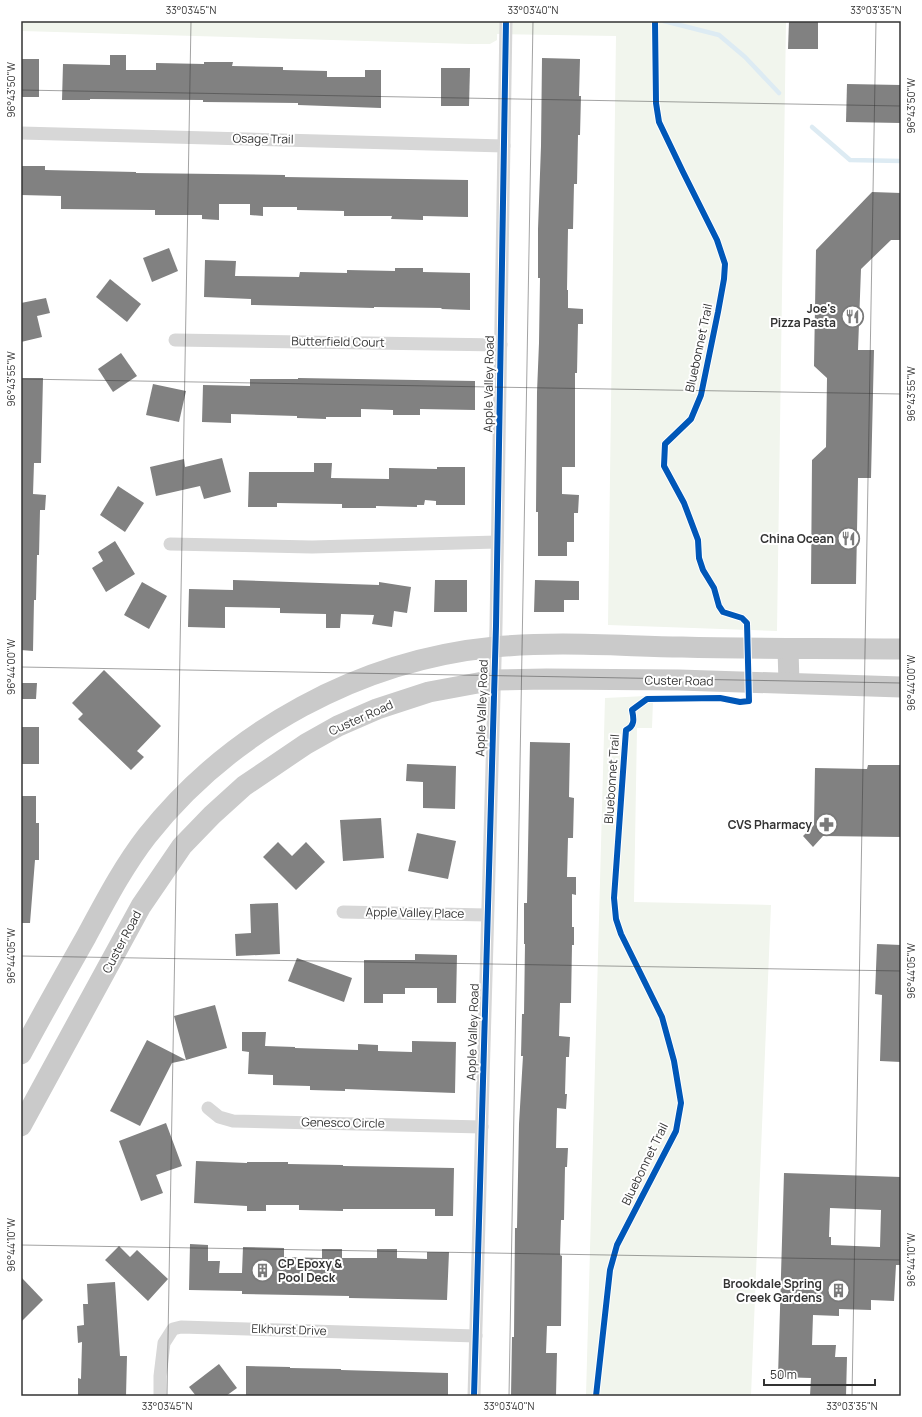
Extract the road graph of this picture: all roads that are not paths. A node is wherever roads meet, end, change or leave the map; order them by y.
1 (506, 21) edge
2 (21, 133) edge
3 (504, 146) junction
4 (176, 340) dead end
5 (501, 344) junction
6 (497, 542) junction
7 (170, 544) dead end
8 (495, 647) junction
9 (788, 648) junction
10 (901, 649) edge
11 (494, 680) junction
12 (789, 683) junction
13 (901, 687) edge
14 (221, 761) junction
15 (244, 786) junction
16 (343, 912) dead end
17 (487, 915) junction
18 (21, 1054) edge
19 (208, 1108) dead end
20 (21, 1126) edge
21 (482, 1127) junction
22 (476, 1336) junction
23 (160, 1396) edge
24 (474, 1396) edge

1 - 3 street, Apple Valley Road
2 - 3 street, Osage Trail
3 - 5 street, Apple Valley Road
4 - 5 street, Butterfield Court
5 - 6 street, Apple Valley Road
6 - 7 street
6 - 8 street, Apple Valley Road
8 - 9 main road
8 - 11 street, Apple Valley Road
8 - 14 main road
9 - 10 main road
9 - 12 main road
11 - 12 main road, Custer Road
11 - 15 main road, Custer Road
11 - 17 street, Apple Valley Road
12 - 13 main road, Custer Road
14 - 15 main road
14 - 18 main road
15 - 20 main road, Custer Road
16 - 17 street, Apple Valley Place
17 - 21 street, Apple Valley Road
19 - 21 street, Genesco Circle
21 - 22 street, Apple Valley Road
22 - 23 street, Elkhurst Drive
22 - 24 street, Apple Valley Road

